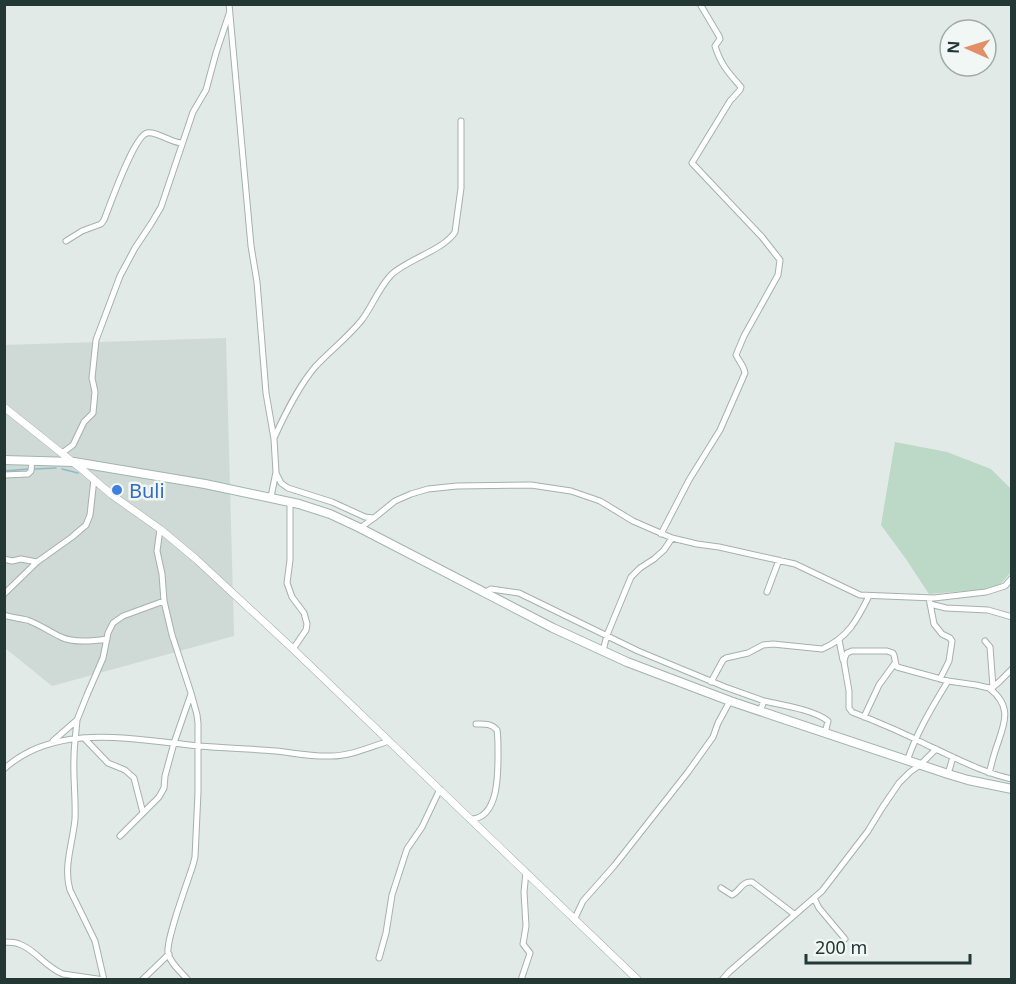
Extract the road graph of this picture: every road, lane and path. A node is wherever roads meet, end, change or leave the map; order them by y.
1 (229, 4) edge
2 (700, 4) edge
3 (230, 13) junction
4 (461, 121) dead end
5 (182, 143) junction
6 (66, 241) dead end
7 (4, 407) edge
8 (274, 439) junction
9 (62, 453) junction
10 (4, 460) edge
11 (32, 460) junction
12 (74, 462) junction
13 (276, 472) junction
14 (4, 475) edge
15 (94, 478) junction
16 (271, 497) junction
17 (290, 502) junction
18 (375, 518) junction
19 (360, 528) junction
20 (160, 529) junction
21 (661, 534) junction
22 (672, 538) junction
23 (4, 559) edge
24 (779, 560) junction
25 (37, 562) junction
26 (1011, 578) edge
27 (767, 592) dead end
28 (484, 593) junction
29 (4, 594) edge
30 (869, 597) junction
31 (164, 601) junction
32 (929, 601) junction
33 (4, 615) edge
34 (1011, 617) edge
35 (607, 635) junction
36 (107, 639) junction
37 (839, 640) junction
38 (985, 641) dead end
39 (293, 649) junction
40 (603, 651) junction
41 (844, 662) junction
42 (895, 663) junction
43 (1011, 669) edge
44 (940, 679) junction
45 (948, 681) junction
46 (711, 682) junction
47 (991, 688) junction
48 (191, 693) junction
49 (764, 700) junction
50 (730, 701) junction
51 (760, 711) junction
52 (864, 717) junction
53 (1009, 718) edge
54 (77, 720) junction
55 (476, 724) dead end
56 (77, 727) junction
57 (825, 733) junction
58 (84, 738) junction
59 (75, 739) junction
60 (915, 739) junction
61 (388, 741) junction
62 (52, 743) junction
63 (174, 743) junction
64 (198, 746) junction
65 (936, 749) junction
66 (953, 757) junction
67 (907, 761) junction
68 (920, 765) junction
69 (4, 769) edge
70 (990, 773) junction
71 (948, 774) junction
72 (1011, 779) edge
73 (440, 789) junction
74 (1011, 789) edge
75 (143, 813) junction
76 (472, 819) junction
77 (120, 836) dead end
78 (526, 871) junction
79 (721, 888) dead end
80 (814, 898) junction
81 (794, 914) junction
82 (575, 918) junction
83 (845, 939) dead end
84 (4, 942) edge
85 (169, 954) junction
86 (379, 958) dead end
87 (104, 979) edge
88 (142, 980) edge
89 (188, 980) edge
90 (521, 980) edge
91 (638, 980) edge
92 (722, 980) edge

1 - 3 street
2 - 21 street
3 - 5 street
3 - 8 street
4 - 8 street
5 - 6 street
5 - 9 street
7 - 9 street
8 - 13 street
9 - 12 street
10 - 11 main road
11 - 12 main road
11 - 14 street
12 - 15 street
12 - 16 main road
13 - 16 street
13 - 18 street
15 - 20 street
15 - 25 street
16 - 17 main road
17 - 19 main road
17 - 39 street
18 - 19 street
18 - 21 street
19 - 28 main road
20 - 31 street
20 - 39 street
21 - 22 street
22 - 24 street
22 - 35 street
23 - 25 street
24 - 27 street
24 - 30 street
25 - 29 street
26 - 32 street
28 - 35 street
28 - 40 main road
30 - 32 street
30 - 37 street
31 - 36 street
31 - 48 street
32 - 34 street
32 - 44 street
33 - 36 street
35 - 40 street
35 - 46 street
36 - 54 street
37 - 41 street
37 - 46 street
38 - 47 street
39 - 61 street
40 - 50 main road
41 - 42 street
41 - 52 street
42 - 44 street
42 - 52 street
43 - 47 street
44 - 45 street
45 - 47 street
45 - 60 street
46 - 49 street
47 - 53 street
48 - 63 street
48 - 64 street
49 - 51 street
49 - 57 street
50 - 51 main road
50 - 82 street
51 - 57 main road
52 - 60 street
53 - 70 street
54 - 56 street
54 - 62 street
55 - 76 street
56 - 58 street
56 - 59 street
57 - 67 main road
58 - 59 street
58 - 63 street
58 - 75 street
59 - 62 street
59 - 87 street
60 - 65 street
60 - 67 street
61 - 64 street
61 - 73 street
62 - 69 street
63 - 64 street
63 - 75 street
64 - 85 street
65 - 66 street
65 - 68 street
66 - 70 street
66 - 71 street
67 - 68 main road
68 - 71 main road
68 - 80 street
70 - 72 street
71 - 74 main road
73 - 76 street
73 - 86 street
75 - 77 street
76 - 78 street
78 - 82 street
78 - 90 street
79 - 81 street
80 - 81 street
80 - 83 street
81 - 92 street
82 - 91 street
84 - 87 street
85 - 88 street
85 - 89 street

